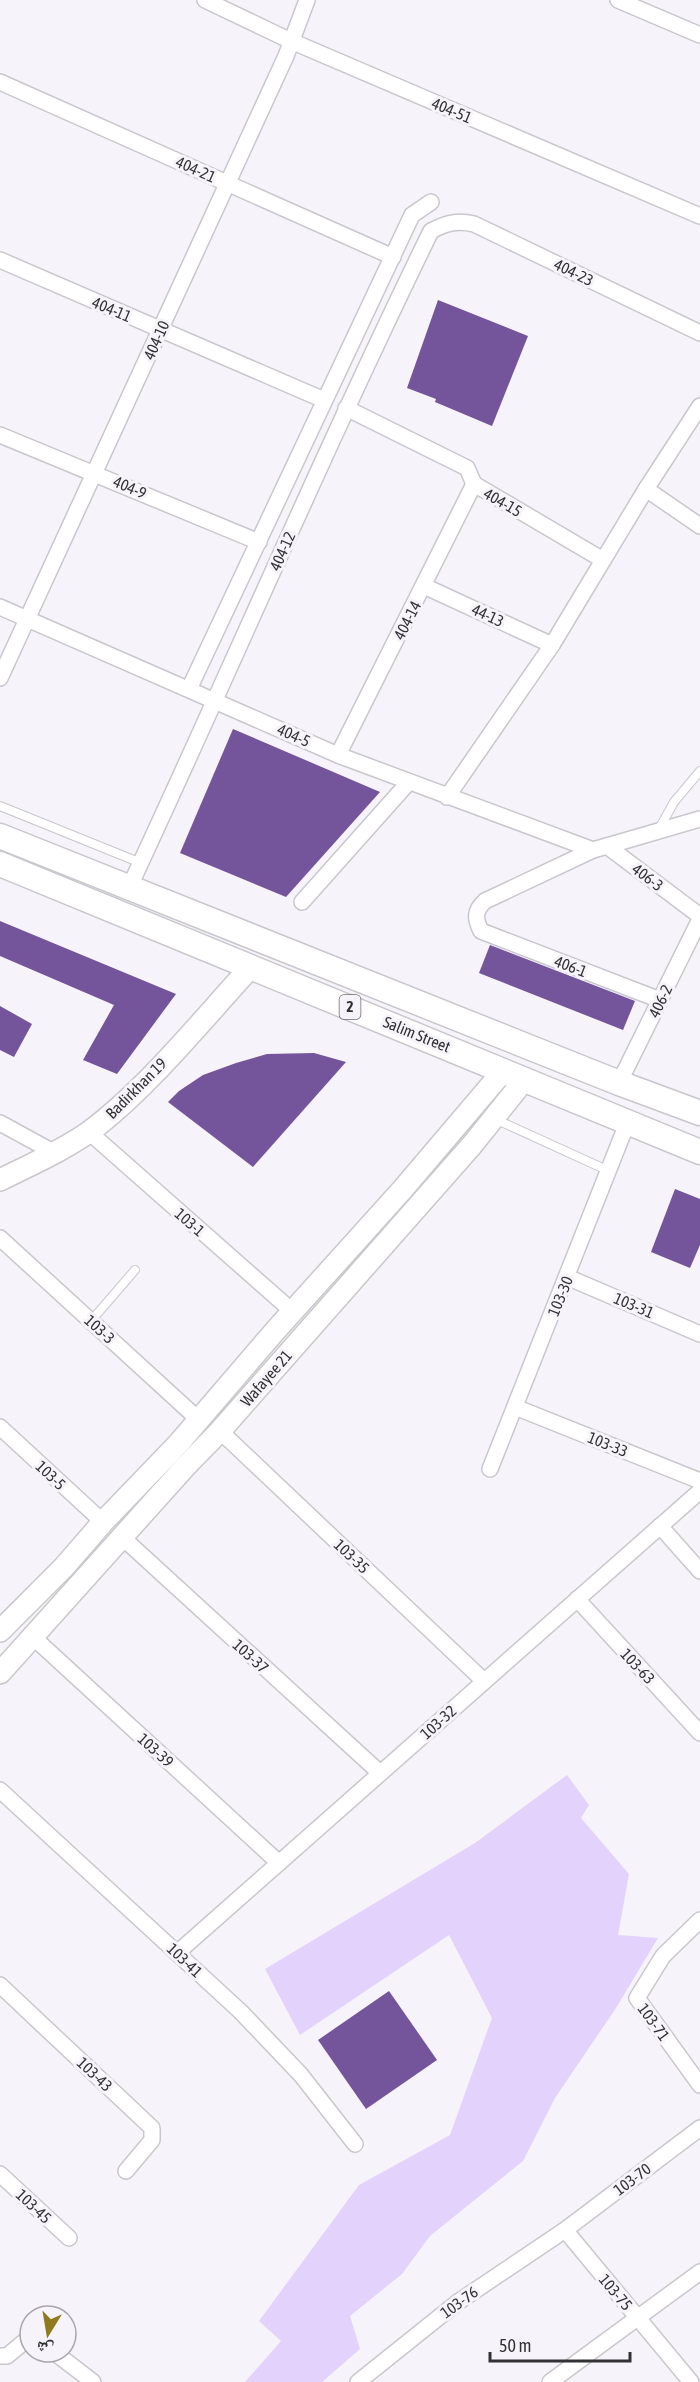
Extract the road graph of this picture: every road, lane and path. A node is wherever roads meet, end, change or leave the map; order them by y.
1 (205, 0) edge
2 (307, 0) edge
3 (618, 0) edge
4 (700, 35) edge
5 (291, 41) junction
6 (0, 82) edge
7 (227, 183) junction
8 (431, 202) dead end
9 (700, 216) edge
10 (445, 223) joint
11 (393, 257) junction
12 (0, 260) edge
13 (161, 329) junction
14 (700, 333) edge
15 (324, 400) junction
16 (700, 406) edge
17 (346, 408) junction
18 (0, 435) edge
19 (96, 473) junction
20 (474, 484) junction
21 (646, 489) junction
22 (700, 526) edge
23 (258, 542) junction
24 (603, 560) junction
25 (424, 586) junction
26 (0, 607) edge
27 (27, 618) junction
28 (552, 645) junction
29 (0, 678) edge
30 (189, 689) junction
31 (216, 701) junction
32 (338, 755) junction
33 (700, 771) edge
34 (408, 783) junction
35 (447, 797) junction
36 (0, 806) edge
37 (700, 819) edge
38 (658, 831) junction
39 (0, 836) edge
40 (600, 848) junction
41 (141, 863) junction
42 (0, 864) edge
43 (129, 888) junction
44 (302, 902) dead end
45 (700, 917) edge
46 (251, 967) junction
47 (660, 1000) junction
48 (514, 1074) junction
49 (620, 1083) junction
50 (700, 1113) edge
51 (494, 1118) junction
52 (628, 1121) junction
53 (0, 1123) edge
54 (88, 1132) junction
55 (700, 1152) edge
56 (55, 1153) junction
57 (609, 1171) junction
58 (0, 1180) edge
59 (0, 1238) edge
60 (135, 1270) dead end
61 (567, 1277) junction
62 (292, 1311) junction
63 (91, 1321) junction
64 (700, 1334) edge
65 (515, 1407) junction
66 (199, 1420) junction
67 (0, 1427) edge
68 (220, 1431) junction
69 (490, 1469) dead end
70 (700, 1481) edge
71 (700, 1491) edge
72 (103, 1522) junction
73 (660, 1526) junction
74 (123, 1538) junction
75 (700, 1571) edge
76 (577, 1599) junction
77 (2, 1624) edge
78 (33, 1637) junction
79 (0, 1672) edge
80 (484, 1681) junction
81 (700, 1733) edge
82 (380, 1773) junction
83 (0, 1790) edge
84 (279, 1863) junction
85 (700, 1920) edge
86 (177, 1953) junction
87 (0, 1985) edge
88 (700, 2085) edge
89 (700, 2128) edge
90 (355, 2144) dead end
91 (126, 2171) dead end
92 (0, 2174) edge
93 (565, 2230) junction
94 (69, 2238) dead end
95 (700, 2272) edge
96 (637, 2317) junction
97 (18, 2346) edge
98 (0, 2356) edge
99 (70, 2364) edge
100 (93, 2382) edge
101 (358, 2382) edge
102 (550, 2382) edge
103 (691, 2382) edge

1 - 5 street, 404-51
2 - 5 street, 404-10
3 - 4 street
5 - 7 street, 404-10
5 - 9 street, 404-51
6 - 7 street, 404-21
7 - 11 street, 404-21
7 - 13 street, 404-10
8 - 11 street
10 - 14 street, 404-23
10 - 17 street, 404-12
11 - 15 street
12 - 13 street, 404-11
13 - 15 street, 404-11
13 - 19 street, 404-10
15 - 23 street
16 - 21 street
17 - 20 street, 404-15
17 - 31 street, 404-12
18 - 19 street, 404-9
19 - 23 street, 404-9
19 - 27 street, 404-10
20 - 24 street, 404-15
20 - 25 street, 404-14
21 - 22 street
21 - 24 street
23 - 30 street
24 - 28 street
25 - 28 street, 44-13
25 - 32 street, 404-14
26 - 27 street, 404-5
27 - 29 street, 404-10
27 - 30 street, 404-5
28 - 35 street
30 - 31 street, 404-5
31 - 32 street, 404-5
31 - 41 street, 404-12
32 - 34 street, 404-5
33 - 38 lane
34 - 35 street, 404-5
34 - 44 street
35 - 40 street, 404-5
36 - 41 lane
37 - 38 street
38 - 40 street
39 - 43 main road, Salim Street / 2
40 - 45 street, 406-3
40 - 47 street, 406-1
41 - 43 street, 404-12
42 - 46 main road, Salim Street / 2
43 - 49 main road, Salim Street / 2
45 - 47 street, 406-2
46 - 48 main road, Salim Street / 2
46 - 54 street, Badirkhan 19
47 - 49 street, 406-2
48 - 51 street, Wafayee 21
48 - 52 main road, Salim Street / 2
48 - 62 street, Wafayee 21
49 - 50 main road, Salim Street / 2
51 - 57 lane
51 - 68 street, Wafayee 21
52 - 55 main road, Salim Street / 2
52 - 57 street, 103-30
53 - 56 street
54 - 56 street, Badirkhan 19
54 - 62 street, 103-1
56 - 58 street, Badirkhan 19
57 - 61 street, 103-30
59 - 63 street, 103-3
60 - 63 lane
61 - 64 street, 103-31
61 - 65 street, 103-30
62 - 66 street, Wafayee 21
63 - 66 street, 103-3
65 - 69 street, 103-30
65 - 70 street, 103-33
66 - 72 street, Wafayee 21
67 - 72 street, 103-5
68 - 74 street, Wafayee 21
68 - 80 street, 103-35
71 - 73 street, 103-32
72 - 77 street, Wafayee 21
73 - 75 street
73 - 76 street, 103-32
74 - 78 street, Wafayee 21
74 - 82 street, 103-37
76 - 80 street, 103-32
76 - 81 street, 103-63
78 - 79 street, Wafayee 21
78 - 84 street, 103-39
80 - 82 street, 103-32
82 - 84 street, 103-32
83 - 86 street, 103-41
84 - 86 street, 103-32
85 - 88 street, 103-71
86 - 90 street, 103-41
87 - 91 street, 103-43
89 - 93 street, 103-70
92 - 94 street, 103-45
93 - 96 street, 103-75
93 - 101 street, 103-76
95 - 96 street
96 - 102 street
96 - 103 street, 103-75
97 - 98 street
99 - 100 street

